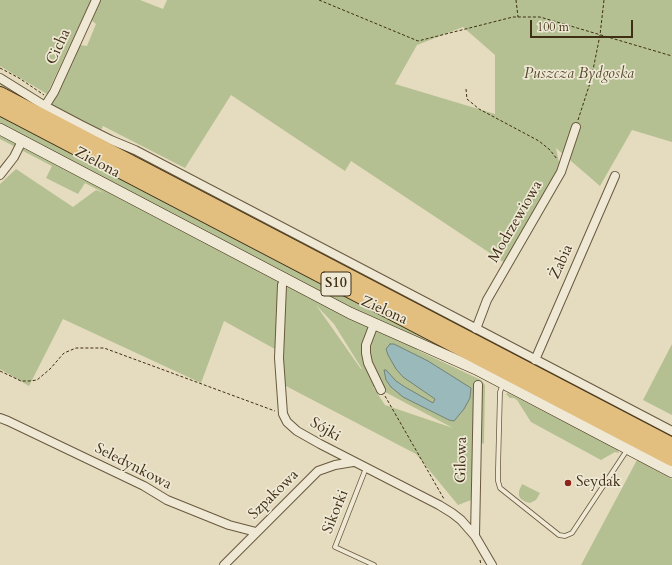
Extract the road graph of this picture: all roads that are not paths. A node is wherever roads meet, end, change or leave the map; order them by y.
1 (96, 0) edge
2 (0, 78) edge
3 (0, 94) edge
4 (45, 106) junction
5 (0, 108) edge
6 (576, 127) road end
7 (0, 129) edge
8 (22, 141) junction
9 (0, 175) edge
10 (615, 176) dead end
11 (285, 278) junction
12 (374, 324) junction
13 (476, 329) junction
14 (535, 360) junction
15 (504, 384) junction
16 (478, 385) dead end
17 (381, 390) road end
18 (0, 418) edge
19 (672, 431) edge
20 (672, 445) edge
21 (628, 449) junction
22 (672, 459) edge
23 (353, 462) junction
24 (366, 468) junction
25 (672, 472) edge
26 (256, 532) junction
27 (475, 536) junction
28 (224, 565) edge
29 (374, 565) edge
30 (492, 565) edge

1 - 4 street, Cicha
2 - 4 street, Zielona
3 - 20 highway, S10
4 - 13 street, Zielona
5 - 22 highway, S10
6 - 13 street, Modrzewiowa
7 - 8 street, Zielona
8 - 9 street
8 - 11 street, Zielona
10 - 14 street, Żabia
11 - 12 street, Zielona
11 - 23 street, Sójki
12 - 15 street, Zielona
12 - 17 street
13 - 14 street, Zielona
14 - 19 street, Zielona
15 - 21 street, Zielona
15 - 21 lane
16 - 27 street, Gilowa
18 - 26 street, Seledynkowa
21 - 25 street, Zielona
23 - 24 street, Sójki
23 - 26 street, Szpakowa
24 - 27 street, Sójki
24 - 29 lane, Sikorki
26 - 28 street, Szpakowa
27 - 30 street, Sójki

